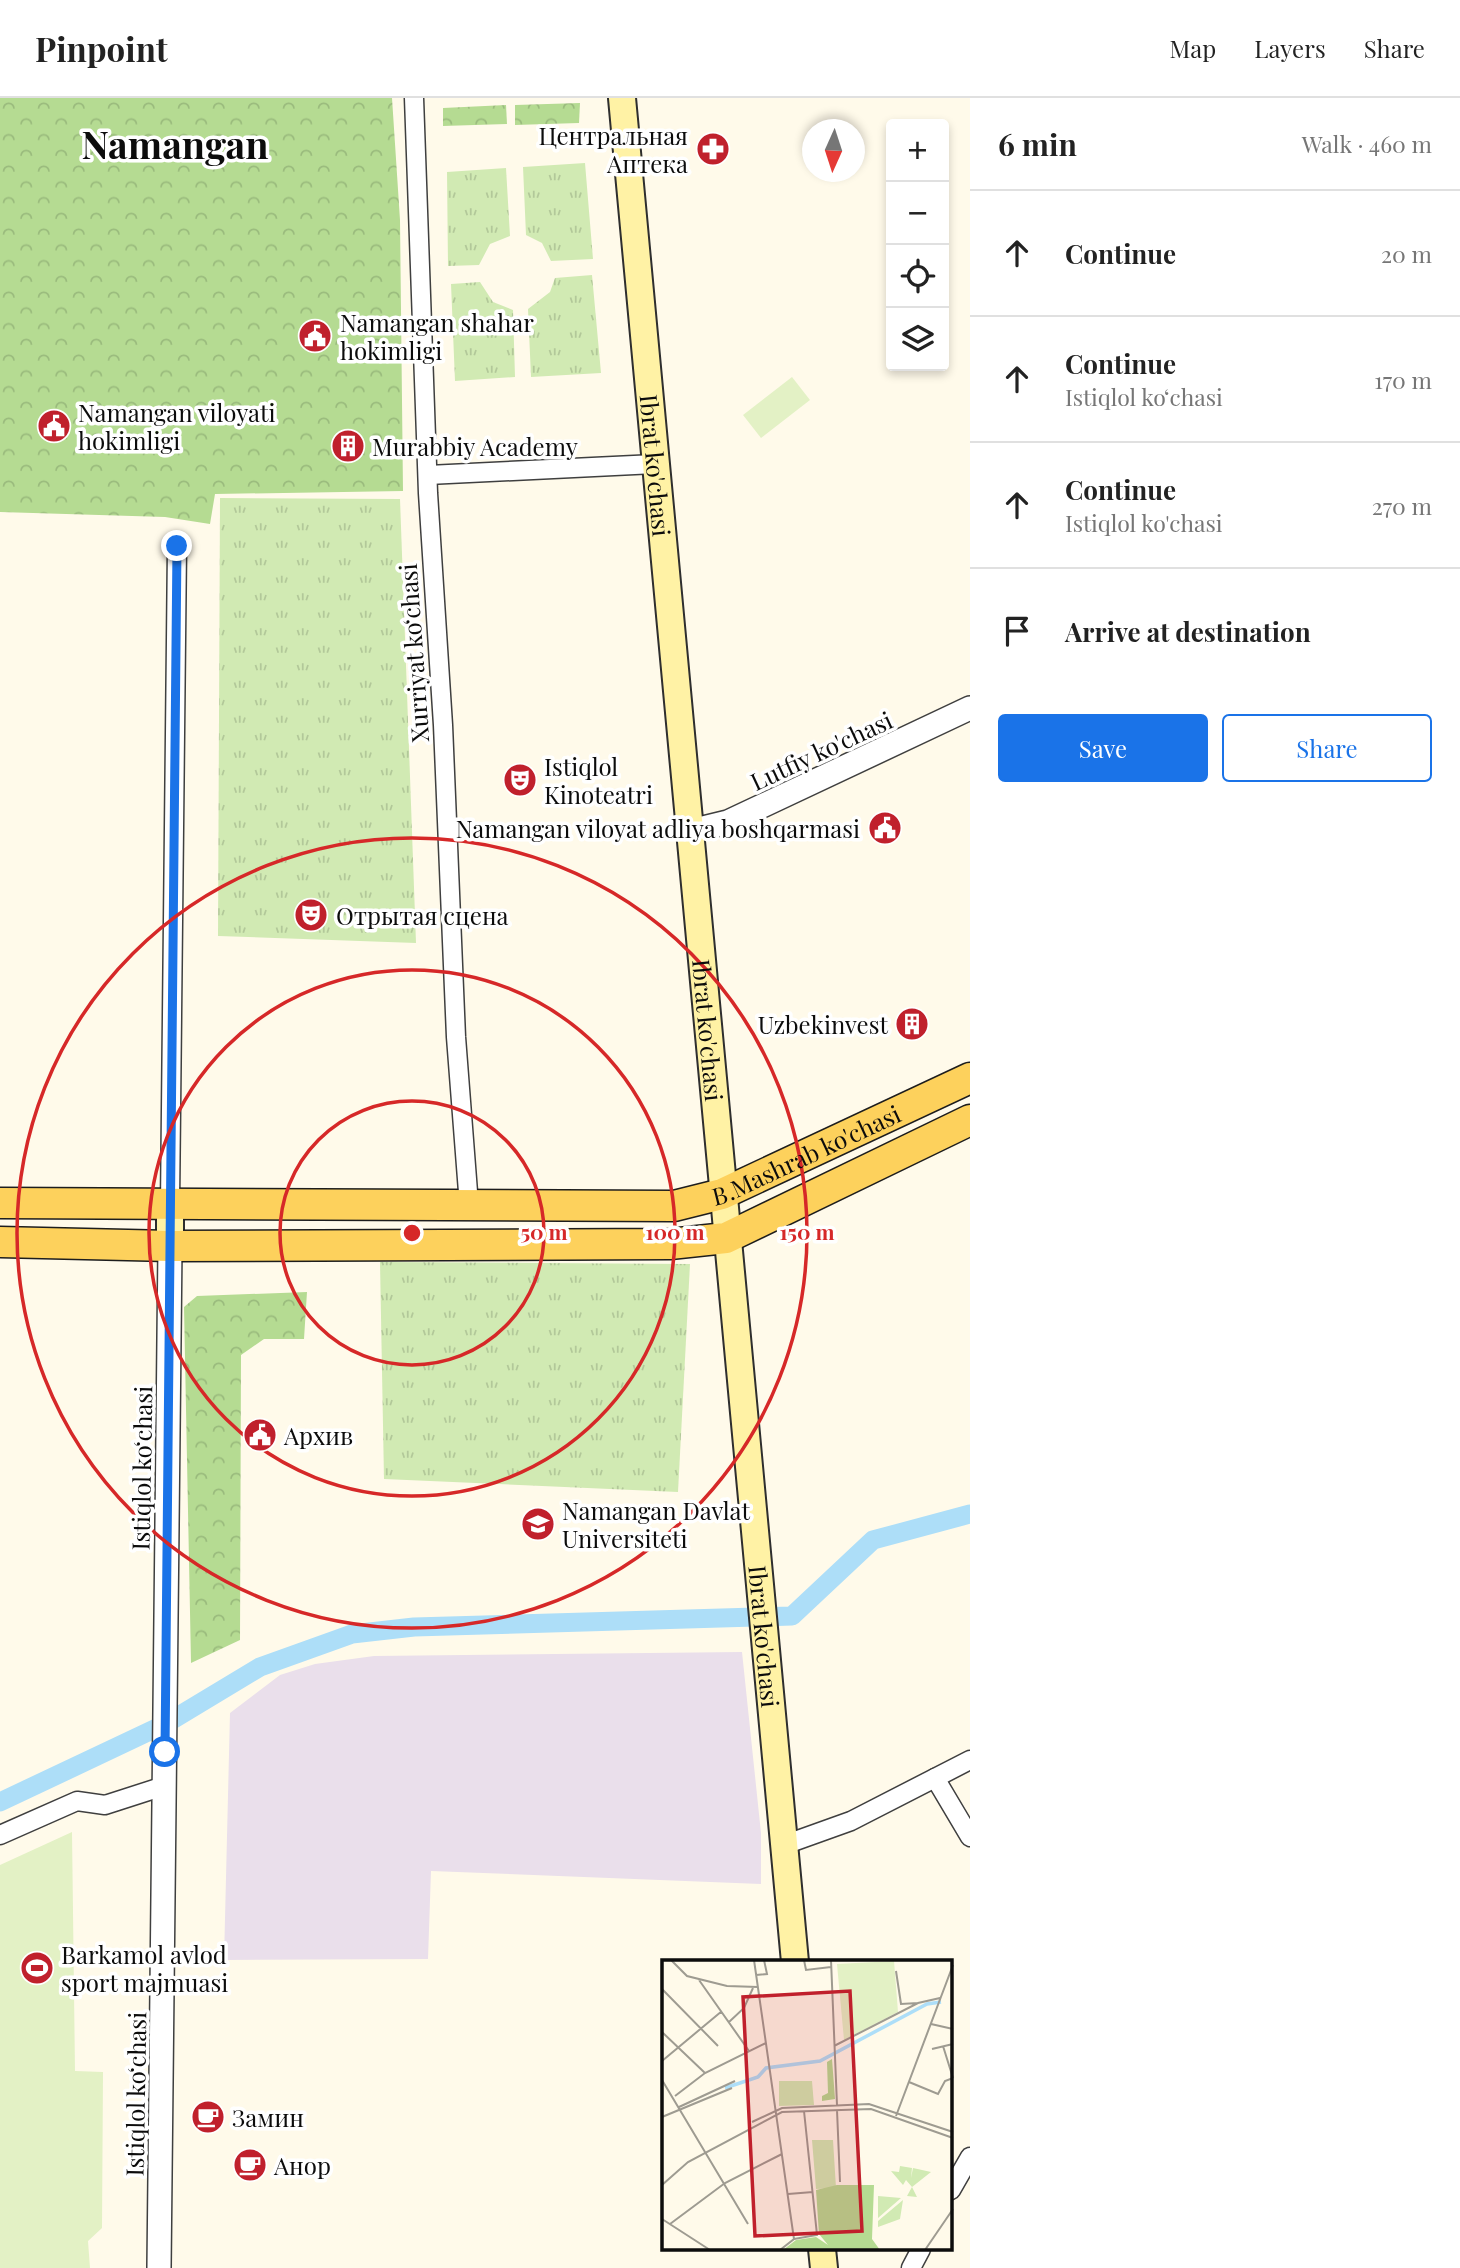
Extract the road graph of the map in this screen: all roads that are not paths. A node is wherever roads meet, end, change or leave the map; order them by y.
1 (414, 98) edge
2 (622, 98) edge
3 (655, 464) junction
4 (428, 475) junction
5 (177, 546) dead end
6 (970, 708) edge
7 (691, 831) junction
8 (970, 1079) edge
9 (970, 1120) edge
10 (722, 1194) junction
11 (0, 1203) edge
12 (170, 1204) junction
13 (469, 1205) junction
14 (726, 1238) junction
15 (0, 1242) edge
16 (170, 1245) junction
17 (970, 1760) edge
18 (935, 1778) junction
19 (164, 1786) junction
20 (0, 1835) edge
21 (970, 1837) edge
22 (784, 1845) junction
23 (795, 1960) edge
24 (970, 2157) edge
25 (953, 2187) edge
26 (822, 2250) edge
27 (920, 2250) edge
28 (159, 2268) edge
29 (824, 2268) edge
30 (911, 2268) edge

1 - 4 street, Xurriyat ko‘chasi
2 - 3 main road, Ibrat ko'chasi
3 - 4 street
3 - 7 main road, Ibrat ko'chasi
4 - 13 street, Xurriyat ko‘chasi
5 - 12 street
6 - 7 street, Lutfiy ko'chasi
7 - 10 main road, Ibrat ko'chasi
8 - 10 main road, B.Mashrab ko'chasi
9 - 14 main road, B.Mashrab ko'chasi
10 - 13 main road, B.Mashrab ko'chasi
10 - 14 main road, Ibrat ko'chasi
11 - 12 main road, B.Mashrab ko'chasi
12 - 13 main road, B.Mashrab ko'chasi
12 - 16 main road
14 - 16 main road, B.Mashrab ko'chasi
14 - 22 main road, Ibrat ko'chasi
15 - 16 main road, B.Mashrab ko'chasi
16 - 19 street, Istiqlol koʻchasi
17 - 18 street
18 - 21 street
18 - 22 street
19 - 20 street
19 - 28 street, Istiqlol koʻchasi
22 - 23 main road, Ibrat ko'chasi
24 - 25 street
26 - 29 main road
27 - 30 street

